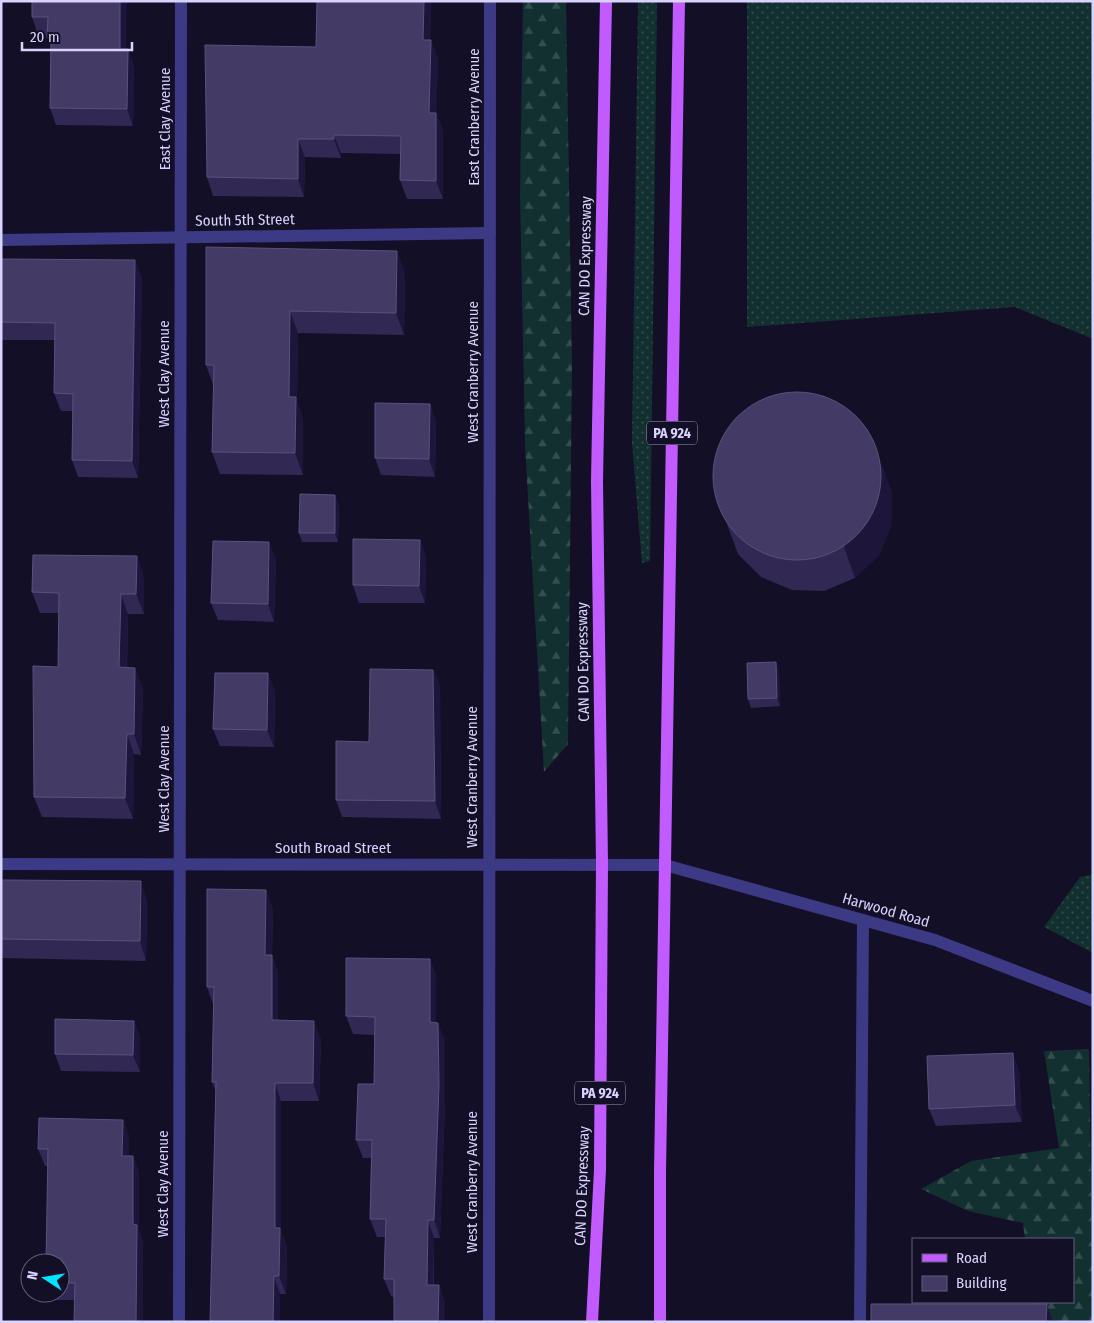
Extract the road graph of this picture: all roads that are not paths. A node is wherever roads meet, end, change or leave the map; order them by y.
1 (181, 1) edge
2 (490, 1) edge
3 (606, 1) edge
4 (679, 1) edge
5 (490, 233) junction
6 (181, 237) junction
7 (1, 240) edge
8 (1, 864) edge
9 (180, 864) junction
10 (488, 864) junction
11 (602, 864) junction
12 (665, 865) junction
13 (863, 920) junction
14 (1093, 1001) edge
15 (179, 1322) edge
16 (489, 1322) edge
17 (592, 1322) edge
18 (660, 1322) edge
19 (860, 1322) edge

1 - 6 street, East Clay Avenue
2 - 5 street, East Cranberry Avenue
3 - 11 main road, CAN DO Expressway / PA 924
4 - 12 main road, PA 924
5 - 6 street, South 5th Street
5 - 10 street, West Cranberry Avenue
6 - 7 street, South 5th Street
6 - 9 street, West Clay Avenue
8 - 9 street, South Broad Street
9 - 10 street, South Broad Street
9 - 15 street, West Clay Avenue
10 - 11 street, South Broad Street
10 - 16 street, West Cranberry Avenue
11 - 12 street, South Broad Street
11 - 17 main road, CAN DO Expressway / PA 924
12 - 13 street, Harwood Road
12 - 18 main road, PA 924
13 - 14 street, Harwood Road
13 - 19 street

